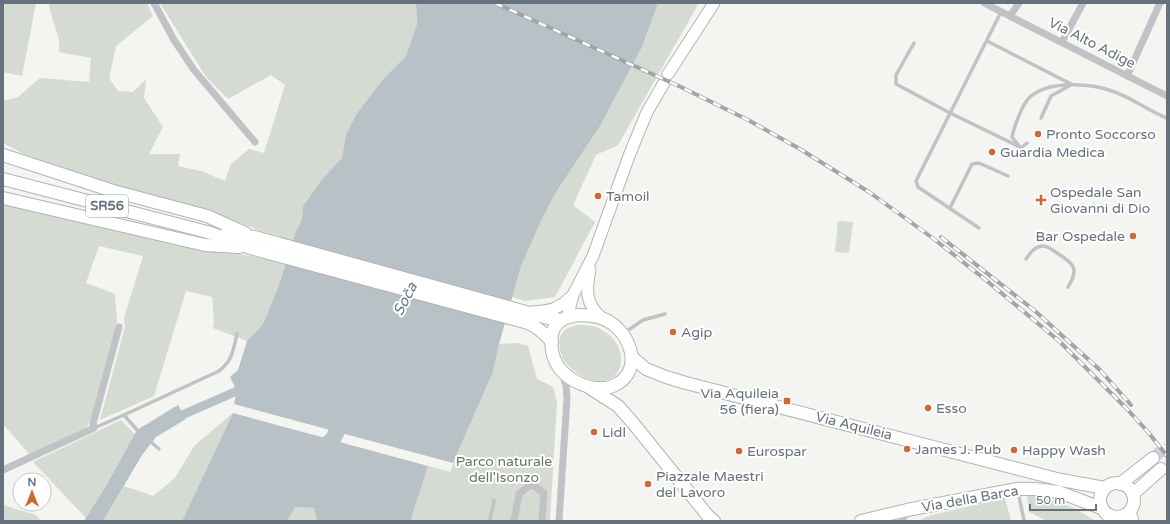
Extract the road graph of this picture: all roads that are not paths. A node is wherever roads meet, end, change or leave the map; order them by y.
1 (154, 3) edge
2 (714, 3) edge
3 (984, 3) edge
4 (1018, 3) edge
5 (1083, 3) edge
6 (1160, 3) edge
7 (1001, 12) junction
8 (1010, 16) junction
9 (987, 40) junction
10 (1062, 42) junction
11 (914, 43) dead end
12 (1127, 76) junction
13 (1072, 85) junction
14 (1167, 96) edge
15 (950, 113) junction
16 (1041, 118) dead end
17 (1167, 118) edge
18 (255, 142) dead end
19 (1027, 143) dead end
20 (1021, 148) junction
21 (3, 155) edge
22 (1008, 176) dead end
23 (3, 179) edge
24 (3, 198) edge
25 (950, 208) junction
26 (979, 228) dead end
27 (252, 243) junction
28 (593, 256) junction
29 (1026, 259) dead end
30 (1068, 287) dead end
31 (573, 295) junction
32 (665, 314) dead end
33 (529, 317) junction
34 (602, 318) junction
35 (564, 319) junction
36 (119, 327) dead end
37 (237, 334) dead end
38 (623, 334) junction
39 (552, 342) junction
40 (632, 357) junction
41 (561, 370) junction
42 (587, 386) junction
43 (124, 415) junction
44 (94, 428) junction
45 (159, 449) dead end
46 (1153, 458) tunnel mouth
47 (1161, 469) tunnel mouth
48 (3, 470) edge
49 (1120, 484) junction
50 (1017, 488) junction
51 (1105, 488) junction
52 (1132, 494) junction
53 (494, 500) dead end
54 (1106, 514) edge
55 (904, 516) edge
56 (1131, 516) edge
57 (490, 521) edge
58 (514, 521) edge
59 (542, 521) edge
60 (559, 521) edge
61 (714, 521) edge
62 (861, 521) edge
63 (1026, 521) edge

1 - 18 street
2 - 28 main road
3 - 7 street, Via Alto Adige
4 - 8 street
5 - 10 street
6 - 12 street
7 - 8 street, Via Alto Adige
7 - 9 lane
8 - 10 street, Via Alto Adige
9 - 13 lane
9 - 15 lane
10 - 12 street, Via Alto Adige
11 - 15 lane
12 - 14 street, Via Alto Adige
13 - 16 lane
13 - 17 lane
13 - 20 lane
15 - 20 lane
15 - 25 lane
19 - 20 lane
21 - 27 main road
22 - 25 lane
23 - 27 main road, SR56
24 - 27 main road
25 - 26 lane
27 - 33 main road, SR56
28 - 31 main road
28 - 34 main road
29 - 30 lane
31 - 33 main road
31 - 35 main road
32 - 38 lane
33 - 35 main road, SR56
33 - 39 main road, SR56
34 - 35 main road
34 - 38 main road
35 - 39 main road
36 - 44 street
37 - 43 lane
38 - 40 main road
39 - 41 main road
40 - 42 main road
40 - 51 main road, Via Aquileia
41 - 42 main road
41 - 60 street
42 - 61 main road
43 - 44 lane
43 - 45 lane
44 - 48 street
46 - 49 main road
47 - 52 main road
49 - 51 main road
49 - 52 main road
50 - 54 main road, Via della Barca
50 - 55 main road, Via della Barca
50 - 63 lane
51 - 54 main road
52 - 56 main road
53 - 57 lane
54 - 56 main road
55 - 62 main road, Via della Barca
58 - 59 street

